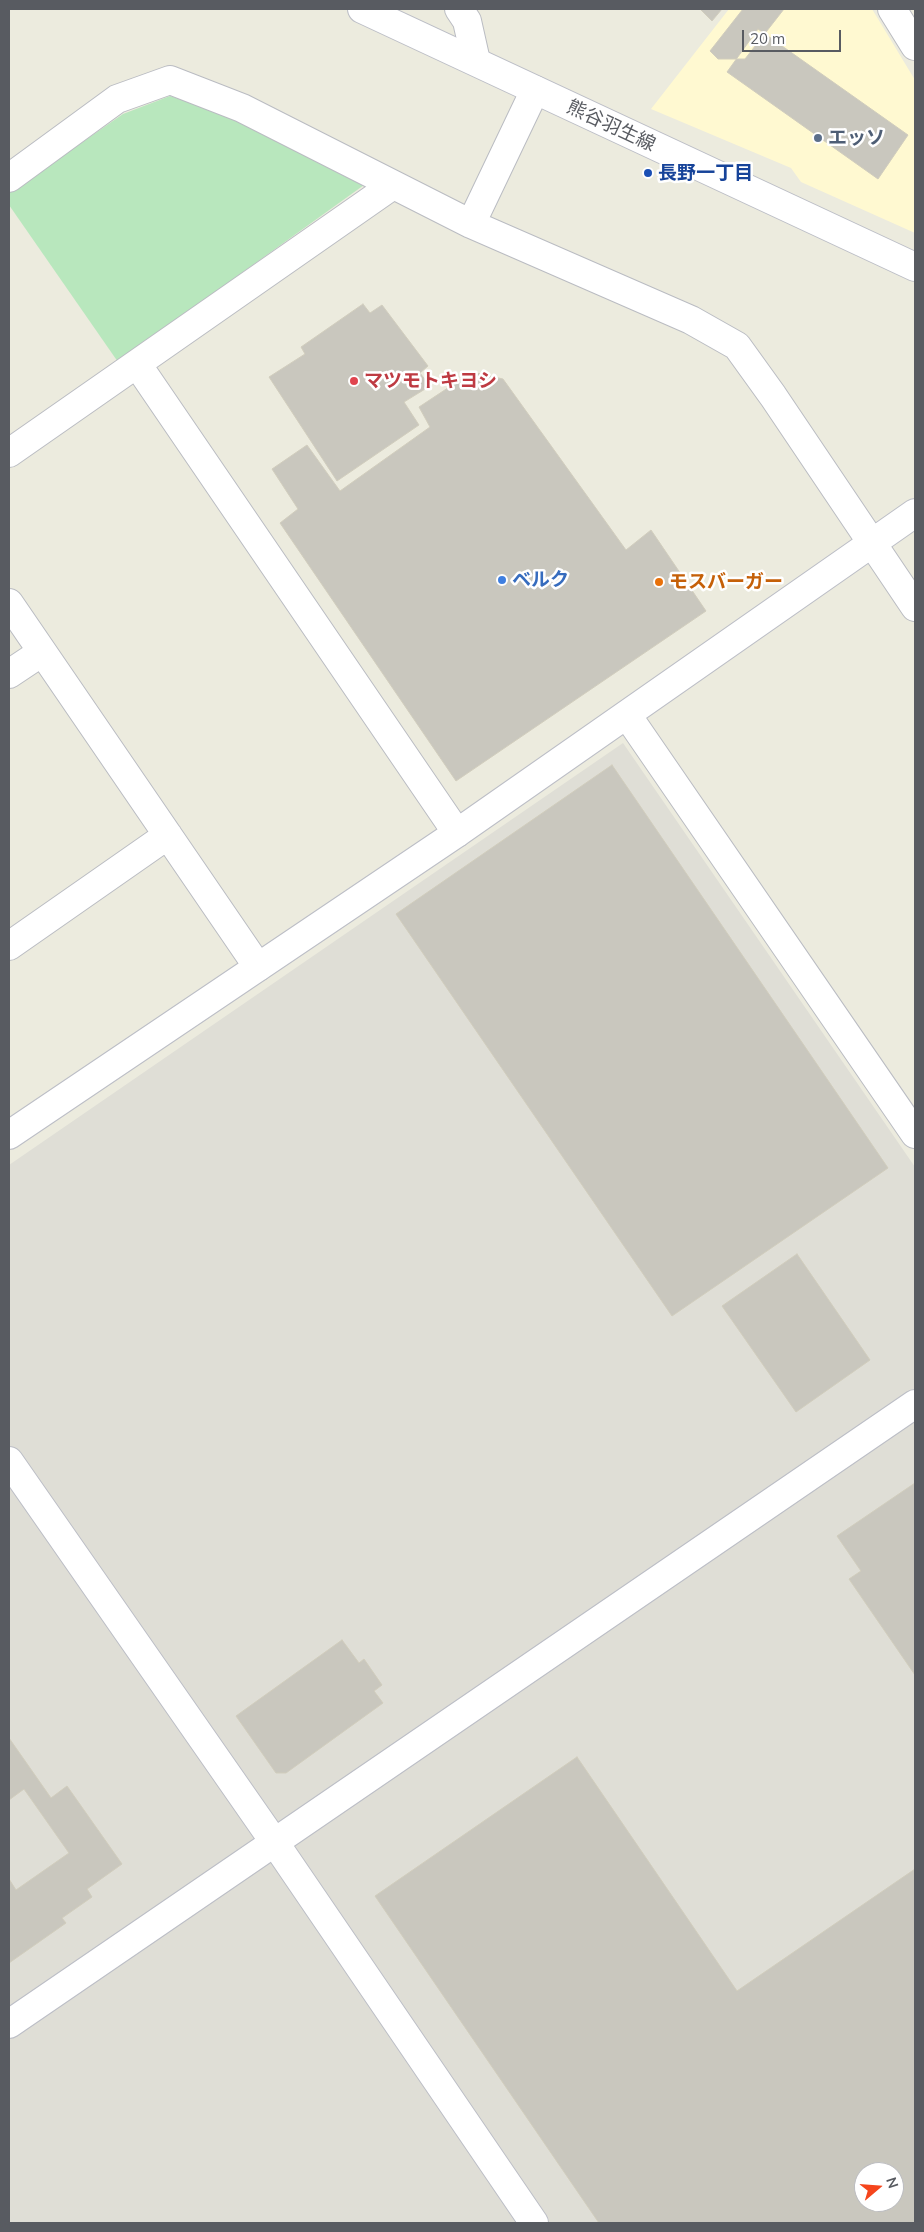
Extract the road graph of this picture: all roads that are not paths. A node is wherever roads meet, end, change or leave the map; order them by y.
1 (362, 9) edge
2 (459, 9) edge
3 (892, 9) edge
4 (915, 46) edge
5 (476, 61) junction
6 (535, 90) junction
7 (9, 178) edge
8 (393, 185) junction
9 (471, 224) junction
10 (915, 267) edge
11 (137, 364) junction
12 (9, 453) edge
13 (915, 513) edge
14 (870, 543) junction
15 (9, 603) edge
16 (915, 607) edge
17 (42, 652) junction
18 (9, 674) edge
19 (627, 715) junction
20 (457, 833) junction
21 (168, 835) junction
22 (9, 946) edge
23 (258, 967) junction
24 (915, 1134) edge
25 (9, 1135) edge
26 (915, 1404) edge
27 (9, 1461) edge
28 (276, 1843) junction
29 (9, 2024) edge
30 (534, 2223) edge

1 - 5 street, 熊谷羽生線
2 - 5 street
3 - 4 street
5 - 6 street, 熊谷羽生線
6 - 9 street
6 - 10 street, 熊谷羽生線
7 - 8 street
8 - 9 street
8 - 11 street
9 - 14 street
11 - 12 street
11 - 20 street
13 - 14 street
14 - 16 street
14 - 19 street
15 - 17 street
17 - 18 street
17 - 21 street
19 - 20 street
19 - 24 street
20 - 23 street
21 - 22 street
21 - 23 street
23 - 25 street
26 - 28 street
27 - 28 street
28 - 29 street
28 - 30 street

